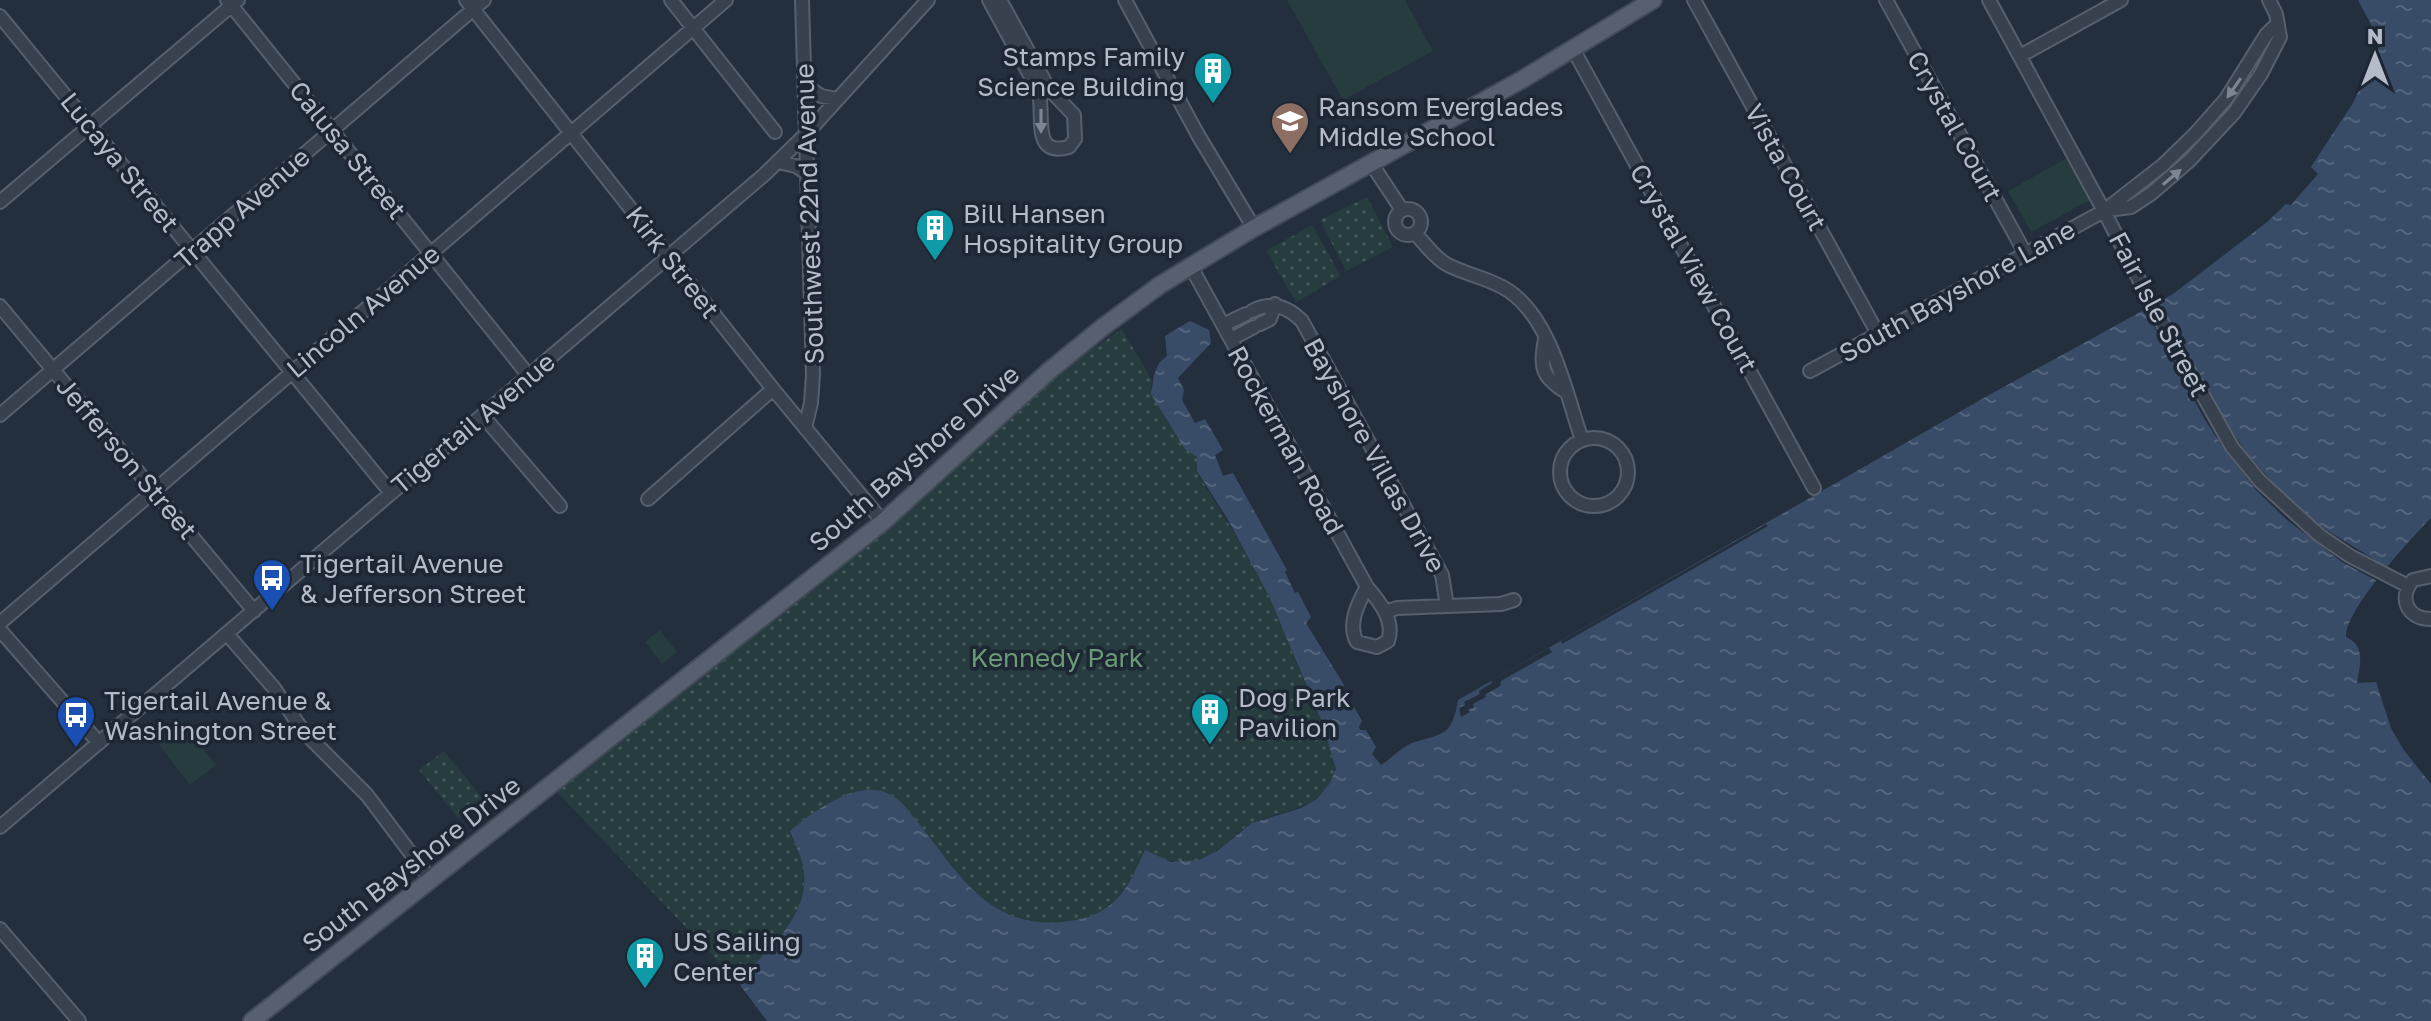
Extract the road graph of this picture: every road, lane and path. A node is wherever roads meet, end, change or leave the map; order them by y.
1 (484, 0) edge
2 (671, 0) edge
3 (726, 0) edge
4 (802, 0) edge
5 (928, 0) edge
6 (989, 0) edge
7 (1000, 0) edge
8 (1125, 0) edge
9 (1653, 0) edge
10 (1694, 0) edge
11 (1886, 0) edge
12 (1989, 0) edge
13 (2121, 0) edge
14 (2269, 0) edge
15 (232, 2) edge
16 (470, 5) edge
17 (0, 16) edge
18 (694, 30) junction
19 (1573, 49) junction
20 (2020, 56) junction
21 (806, 86) junction
22 (837, 99) junction
23 (90, 125) junction
24 (331, 130) junction
25 (775, 132) dead end
26 (807, 133) junction
27 (572, 134) junction
28 (778, 162) junction
29 (1371, 163) junction
30 (808, 174) junction
31 (0, 202) edge
32 (1402, 210) junction
33 (2104, 211) junction
34 (1254, 228) junction
35 (1415, 233) junction
36 (192, 251) junction
37 (432, 253) junction
38 (2025, 253) junction
39 (669, 257) junction
40 (1190, 265) junction
41 (1275, 304) junction
42 (0, 306) edge
43 (1223, 325) junction
44 (1878, 334) junction
45 (1231, 339) junction
46 (54, 371) junction
47 (1810, 371) dead end
48 (292, 372) junction
49 (529, 376) junction
50 (773, 389) junction
51 (0, 415) edge
52 (483, 416) junction
53 (805, 428) junction
54 (1582, 440) junction
55 (1814, 488) dead end
56 (154, 490) junction
57 (391, 493) junction
58 (648, 499) dead end
59 (560, 506) dead end
60 (883, 522) junction
61 (2431, 576) edge
62 (2408, 586) junction
63 (1367, 587) junction
64 (1514, 600) dead end
65 (1447, 606) junction
66 (254, 611) junction
67 (1385, 612) junction
68 (2431, 619) edge
69 (0, 623) edge
70 (0, 630) edge
71 (227, 634) junction
72 (99, 743) junction
73 (0, 827) edge
74 (430, 879) junction
75 (0, 929) edge
76 (79, 1021) edge
77 (252, 1021) edge

1 - 16 street, Trapp Avenue
2 - 18 street
3 - 18 street, Lincoln Avenue
4 - 21 street, Southwest 22nd Avenue
5 - 22 street, Tigertail Avenue
6 -> 7 street
8 - 34 street
9 - 19 main road, South Bayshore Drive
10 - 44 street, Vista Court
11 - 38 street, Crystal Court
12 - 20 street, Fair Isle Street
13 - 20 street
14 - 33 street, South Bayshore Lane
15 - 23 street
15 - 24 street, Calusa Street
16 - 24 street, Trapp Avenue
16 - 27 street, Kirk Street
17 - 23 street, Lucaya Street
18 - 25 street
18 - 27 street, Lincoln Avenue
19 - 29 main road, South Bayshore Drive
19 - 55 street, Crystal View Court
20 - 33 street, Fair Isle Street
21 - 22 street
21 - 26 street, Southwest 22nd Avenue
22 - 26 street, Tigertail Avenue
23 - 31 street
23 - 36 street, Lucaya Street
24 - 36 street, Trapp Avenue
24 - 37 street, Calusa Street
26 - 28 street, Tigertail Avenue
26 - 30 street, Southwest 22nd Avenue
27 - 37 street, Lincoln Avenue
27 - 39 street, Kirk Street
28 - 30 street
28 - 39 street, Tigertail Avenue
29 - 32 street
29 - 34 main road, South Bayshore Drive
30 - 53 street, Southwest 22nd Avenue
32 - 35 street
32 - 35 street
33 - 38 street, South Bayshore Lane
33 - 62 street, Fair Isle Street
34 - 40 main road, South Bayshore Drive
35 - 54 street
36 - 46 street, Trapp Avenue
36 - 48 street, Lucaya Street
37 - 48 street, Lincoln Avenue
37 - 49 street, Calusa Street
38 - 44 street, South Bayshore Lane
39 - 49 street, Tigertail Avenue
39 - 50 street, Kirk Street
40 - 43 street, Rockerman Road
40 - 60 main road, South Bayshore Drive
41 - 43 street
41 - 45 street
41 - 65 street, Bayshore Villas Drive
42 - 46 street, Jefferson Street
43 - 45 street, Rockerman Road
44 - 47 street, South Bayshore Lane
45 - 63 street, Rockerman Road
46 - 51 street, Trapp Avenue
46 - 56 street, Jefferson Street
48 - 56 street, Lincoln Avenue
48 - 57 street, Lucaya Street
49 - 52 street, Tigertail Avenue
50 - 53 street, Kirk Street
50 - 58 street
52 - 57 street, Tigertail Avenue
52 - 59 street
53 - 60 street, Kirk Street
54 - 54 street
56 - 66 street, Jefferson Street
56 - 69 street, Lincoln Avenue
57 - 66 street, Tigertail Avenue
60 - 74 main road, South Bayshore Drive
61 - 62 street
62 - 68 street
63 - 67 street, Rockerman Road
63 - 67 street
64 - 65 street
65 - 67 street, Bayshore Villas Drive
66 - 71 street, Tigertail Avenue
70 - 72 street
71 - 72 street, Tigertail Avenue
71 - 74 street
72 - 73 street, Tigertail Avenue
74 - 77 main road, South Bayshore Drive
75 - 76 street

